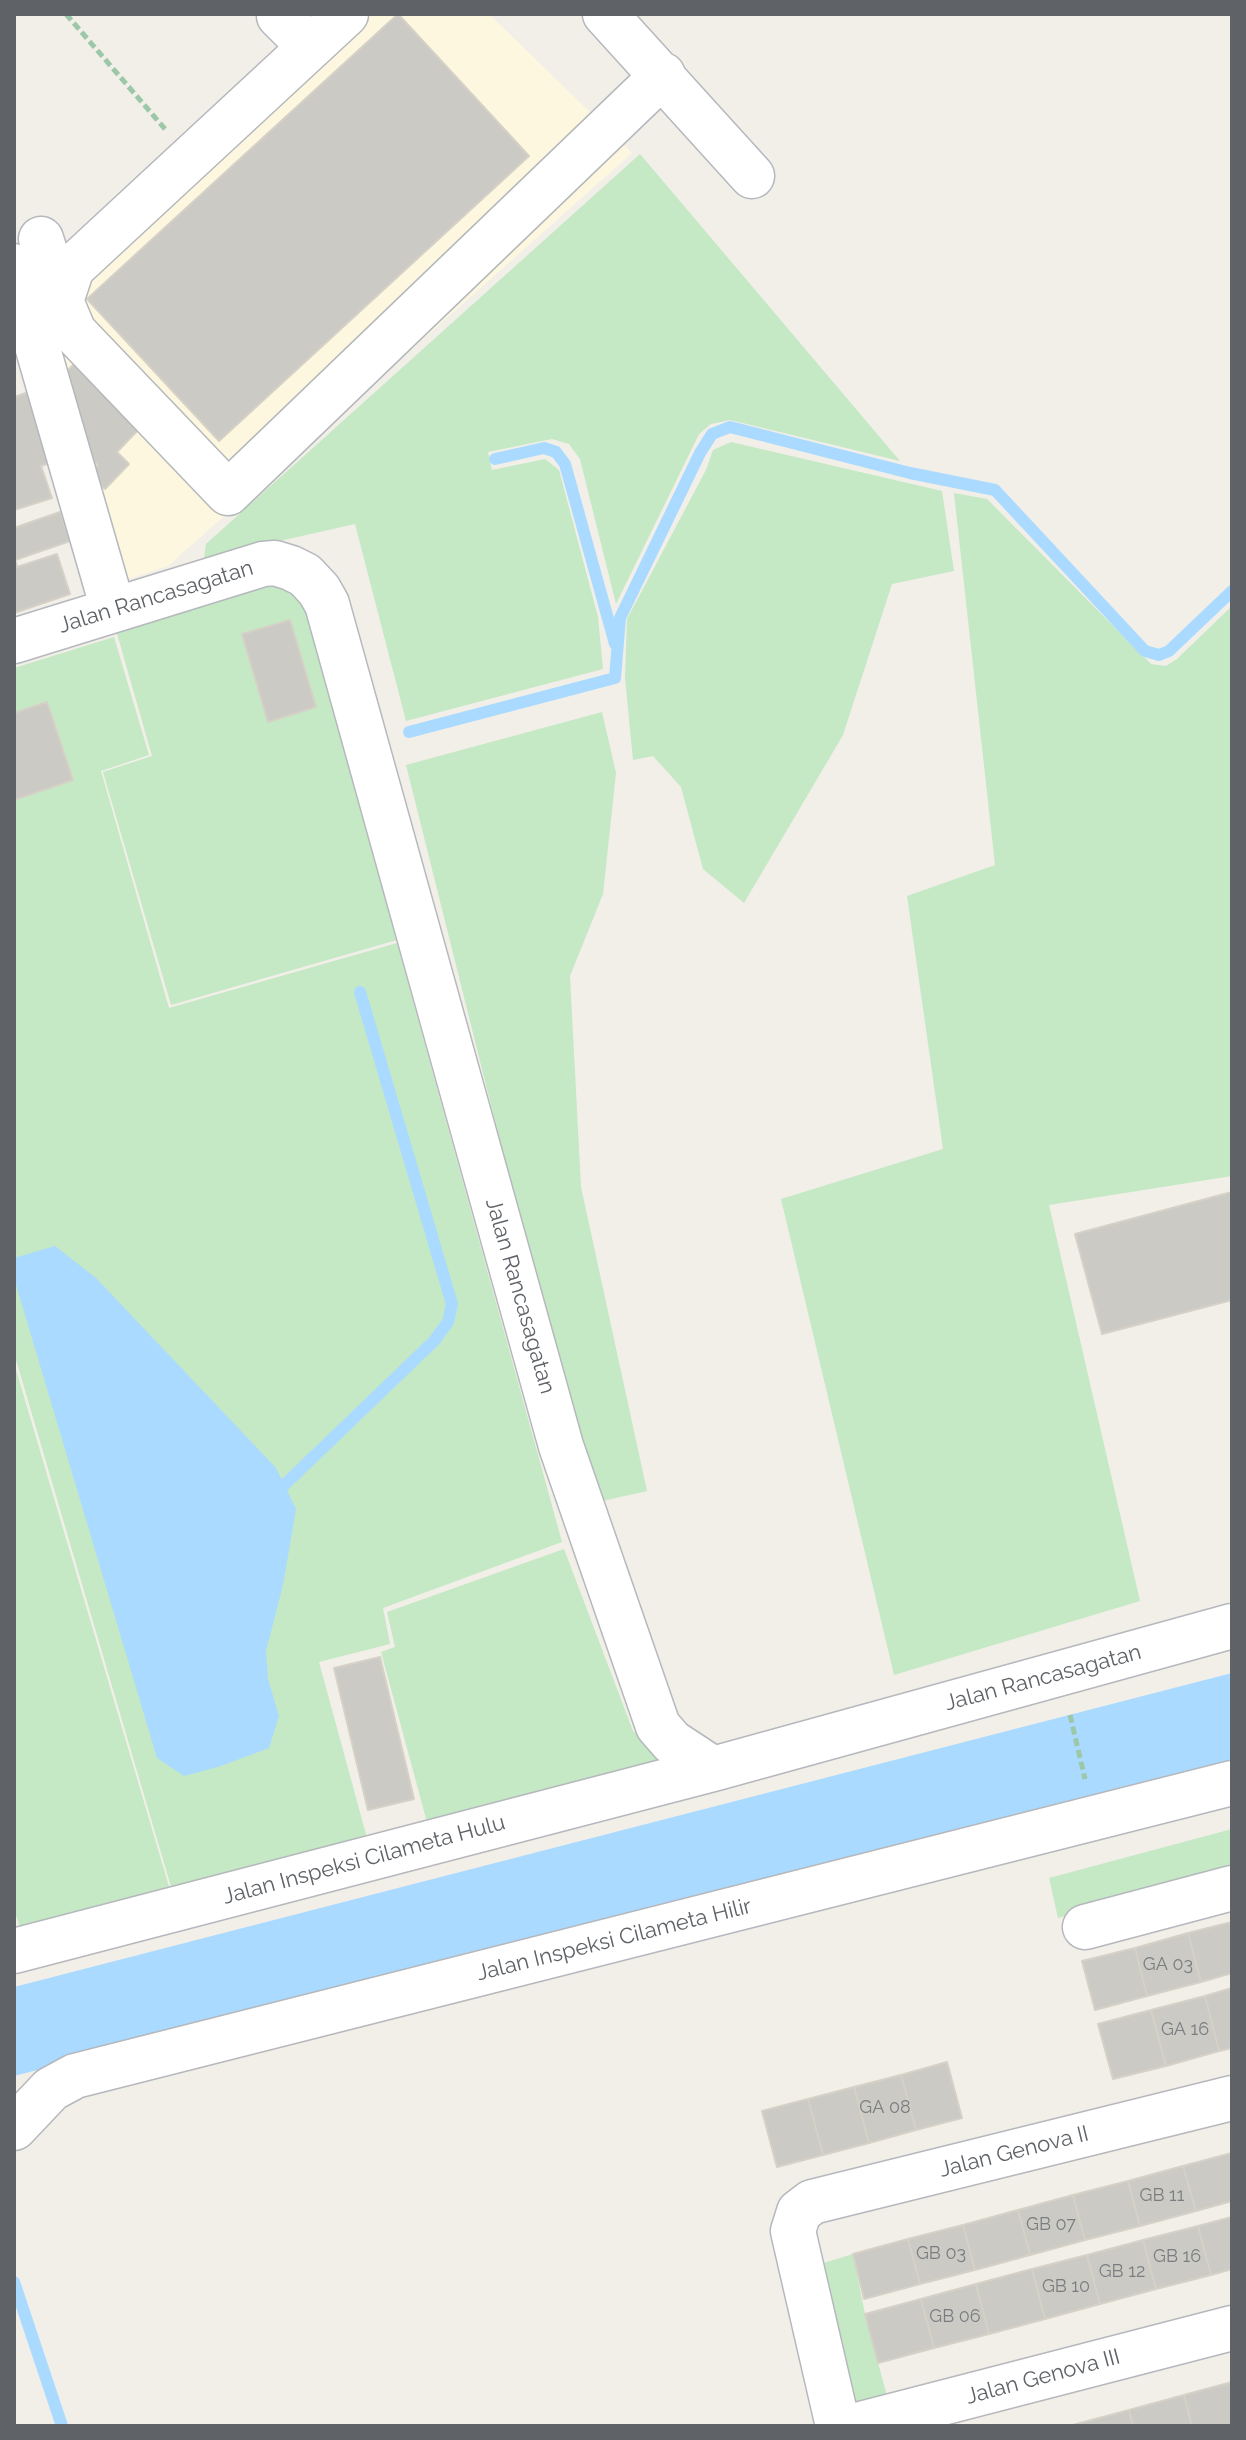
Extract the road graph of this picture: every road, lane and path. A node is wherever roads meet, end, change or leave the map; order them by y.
1 (66, 14) edge
2 (346, 14) edge
3 (605, 14) edge
4 (279, 16) dead end
5 (310, 47) junction
6 (663, 75) junction
7 (191, 158) junction
8 (752, 176) dead end
9 (28, 252) edge
10 (61, 301) junction
11 (113, 609) junction
12 (14, 641) edge
13 (1232, 1626) edge
14 (1067, 1706) dead end
15 (713, 1769) junction
16 (1232, 1783) edge
17 (1088, 1790) dead end
18 (1232, 1888) edge
19 (1085, 1927) dead end
20 (14, 1951) edge
21 (1232, 2098) edge
22 (14, 2128) edge
23 (1232, 2328) edge
24 (838, 2426) edge
25 (853, 2426) edge

1 - 7 path
2 - 5 street
3 - 6 street
4 - 5 street
5 - 7 street
6 - 8 street
6 - 10 street
7 - 10 street
9 - 10 street
9 - 11 street
11 - 12 street, Jalan Rancasagatan
11 - 15 street, Jalan Rancasagatan
13 - 15 street, Jalan Rancasagatan
14 - 17 path
15 - 20 street, Jalan Inspeksi Cilameta Hulu
16 - 22 street, Jalan Inspeksi Cilameta Hilir
18 - 19 street
21 - 24 street, Jalan Genova II
23 - 25 street, Jalan Genova III

